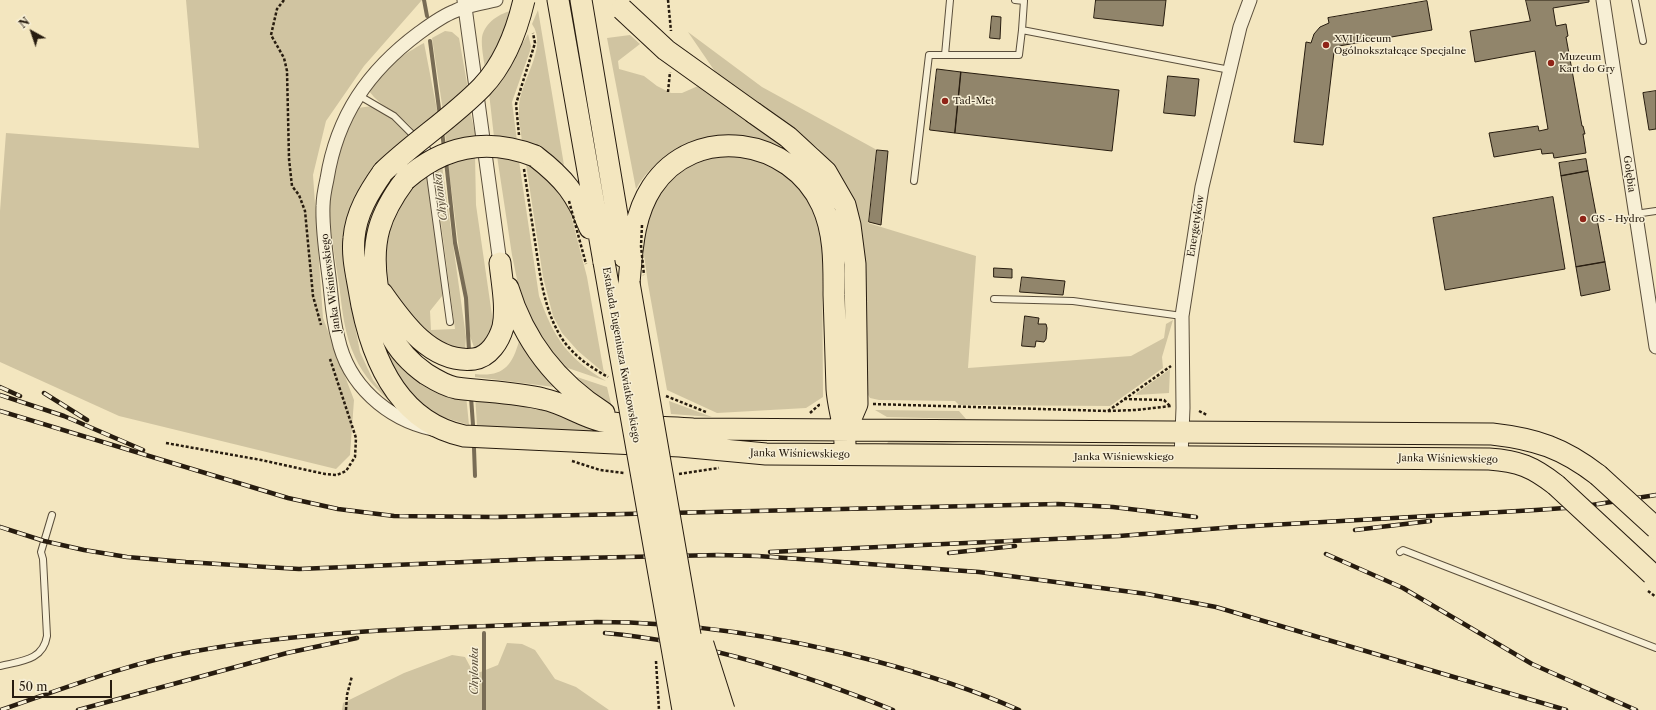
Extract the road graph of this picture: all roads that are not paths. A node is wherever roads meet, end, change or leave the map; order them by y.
1 (496, 0) edge
2 (524, 0) edge
3 (558, 0) edge
4 (581, 0) edge
5 (615, 0) edge
6 (950, 0) edge
7 (1014, 0) edge
8 (1250, 0) edge
9 (1603, 0) edge
10 (1635, 0) edge
11 (464, 4) edge
12 (1022, 30) junction
13 (1643, 41) dead end
14 (945, 55) junction
15 (1230, 70) junction
16 (358, 94) junction
17 (914, 181) dead end
18 (1656, 211) edge
19 (1635, 214) junction
20 (604, 262) junction
21 (500, 263) junction
22 (629, 283) junction
23 (377, 286) junction
24 (994, 299) dead end
25 (1182, 316) junction
26 (1654, 320) edge
27 (450, 322) dead end
28 (1656, 347) edge
29 (633, 424) junction
30 (845, 432) junction
31 (1181, 433) junction
32 (455, 434) junction
33 (846, 456) junction
34 (1181, 457) junction
35 (52, 515) dead end
36 (1656, 528) edge
37 (1400, 552) dead end
38 (679, 570) junction
39 (1654, 576) edge
40 (666, 618) junction
41 (1656, 648) edge
42 (0, 666) edge
43 (668, 710) edge
44 (683, 710) edge
45 (703, 710) edge
46 (724, 710) edge

1 - 11 street
2 - 32 highway, bridge
3 - 20 highway, Estakada Eugeniusza Kwiatkowskiego
4 - 22 highway, Estakada Eugeniusza Kwiatkowskiego
5 - 30 highway, bridge
6 - 14 lane
7 - 12 lane
8 - 15 street, Energetyków
9 - 19 street, Gołębia
10 - 13 lane
11 - 16 street, Janka Wiśniewskiego
11 - 21 street
12 - 14 lane
12 - 15 lane
14 - 17 lane
15 - 25 street, Energetyków
16 - 27 lane
16 - 32 street, Janka Wiśniewskiego
18 - 19 lane
19 - 26 street, Gołębia
20 - 23 highway, bridge
20 - 40 highway, Estakada Eugeniusza Kwiatkowskiego, bridge
21 - 23 highway
21 - 29 highway
22 - 30 highway
22 - 38 highway, Estakada Eugeniusza Kwiatkowskiego, bridge
23 - 29 highway
24 - 25 lane
25 - 31 street, Energetyków
26 - 28 street, Gołębia
29 - 30 highway
30 - 31 highway
30 - 33 highway
31 - 34 street, Energetyków
31 - 36 highway, bridge
32 - 33 highway, Janka Wiśniewskiego
33 - 34 highway, Janka Wiśniewskiego
34 - 39 highway, Janka Wiśniewskiego, bridge
35 - 42 lane
37 - 41 lane
38 - 45 highway, Estakada Eugeniusza Kwiatkowskiego, bridge
38 - 46 highway, bridge
40 - 43 highway, bridge
40 - 44 highway, Estakada Eugeniusza Kwiatkowskiego, bridge

